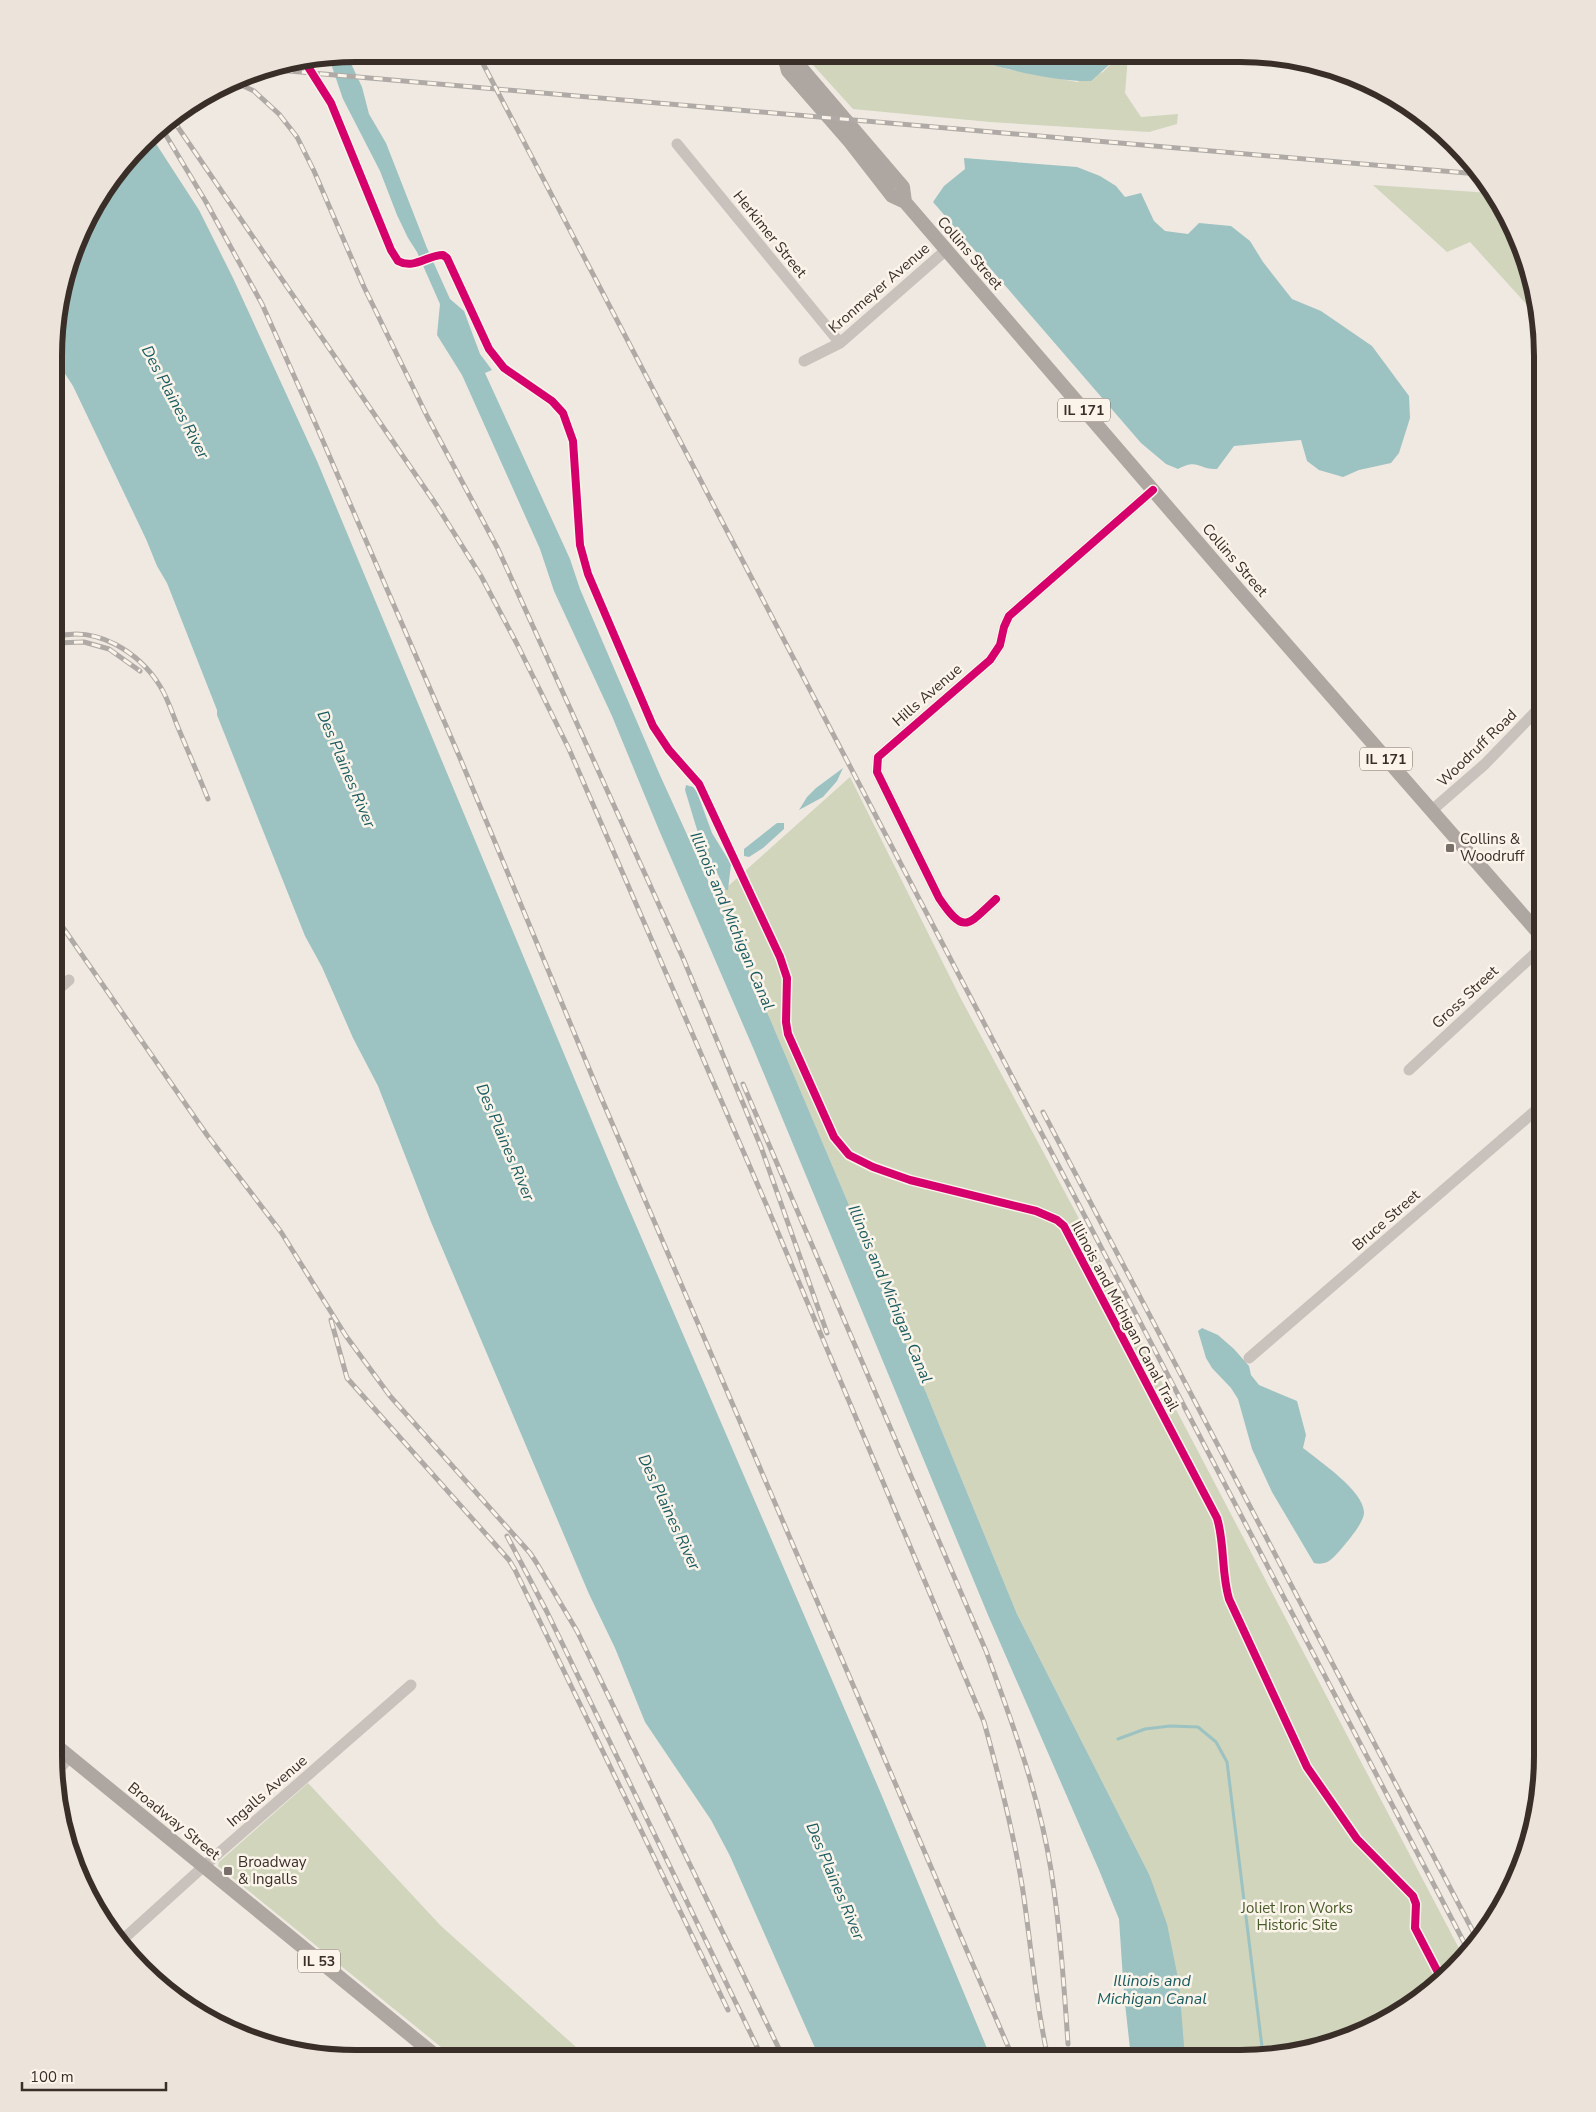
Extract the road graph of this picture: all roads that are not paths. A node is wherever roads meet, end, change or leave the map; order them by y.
1 (785, 62) edge
2 (678, 144) dead end
3 (946, 250) junction
4 (840, 343) junction
5 (804, 361) dead end
6 (1153, 490) junction
7 (1534, 713) edge
8 (1431, 811) junction
9 (996, 900) dead end
10 (1534, 928) edge
11 (1534, 954) edge
12 (69, 980) dead end
13 (62, 986) edge
14 (1409, 1070) dead end
15 (1534, 1112) edge
16 (1249, 1358) dead end
17 (411, 1685) dead end
18 (62, 1750) edge
19 (70, 1757) junction
20 (63, 1765) edge
21 (204, 1866) junction
22 (126, 1937) edge
23 (425, 2050) edge

1 - 3 main road, Collins Street / IL 171
2 - 4 street, Herkimer Street
3 - 4 street, Kronmeyer Avenue
3 - 6 main road, Collins Street / IL 171
4 - 5 street, Kronmeyer Avenue
6 - 8 main road, Collins Street / IL 171
6 - 9 street, Hills Avenue
7 - 8 street, Woodruff Road
8 - 10 main road, Collins Street / IL 171
11 - 14 street, Gross Street
12 - 13 street
15 - 16 street, Bruce Street
17 - 21 street, Ingalls Avenue
18 - 19 main road, Broadway Street / IL 53
19 - 20 street
19 - 21 main road, Broadway Street / IL 53
21 - 22 street, Ingalls Avenue
21 - 23 main road, Broadway Street / IL 53

